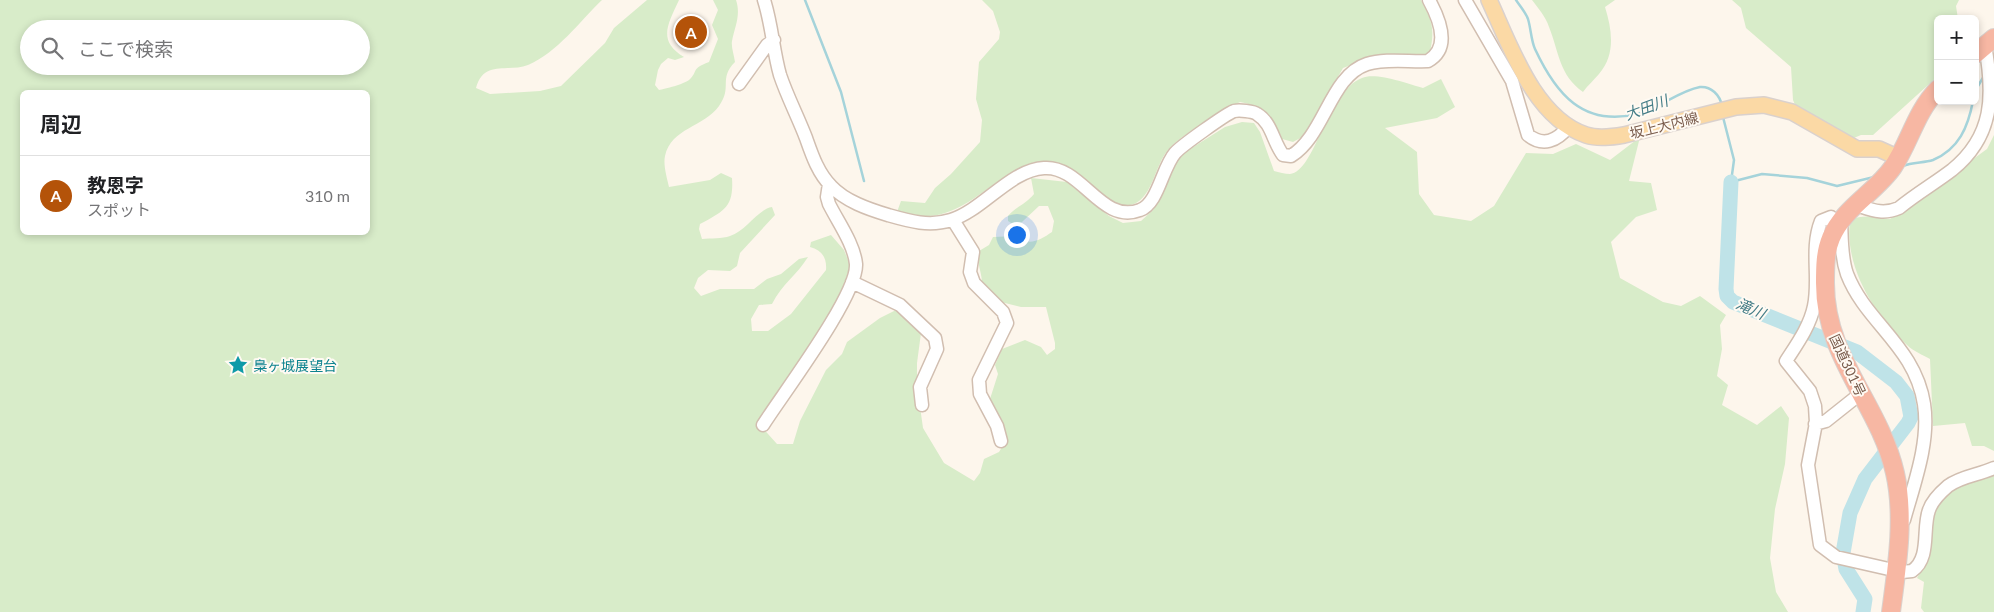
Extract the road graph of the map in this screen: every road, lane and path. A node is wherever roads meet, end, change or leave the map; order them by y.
1 (764, 0) edge
2 (1430, 0) edge
3 (1465, 0) edge
4 (1489, 0) edge
5 (774, 40) junction
6 (1986, 49) edge
7 (739, 84) dead end
8 (1934, 94) edge
9 (1568, 127) junction
10 (1896, 163) junction
11 (829, 184) junction
12 (1856, 205) junction
13 (1836, 218) junction
14 (953, 220) junction
15 (852, 282) junction
16 (1860, 394) junction
17 (922, 405) dead end
18 (1815, 424) junction
19 (763, 425) dead end
20 (1001, 441) dead end
21 (1994, 468) edge
22 (1899, 526) junction
23 (1895, 571) junction
24 (1891, 612) edge

1 - 5 street
2 - 14 street
3 - 9 street
4 - 9 main road, 坂上大内線
5 - 7 street
5 - 11 street
6 - 12 street
8 - 10 highway, 国道301号
9 - 10 main road, 坂上大内線
10 - 12 highway, 国道301号
11 - 14 street
11 - 15 street
12 - 13 highway, 国道301号
13 - 16 highway, 国道301号
13 - 18 street
13 - 22 street
14 - 20 street
15 - 17 street
15 - 19 street
16 - 18 street
16 - 22 highway, 国道301号
18 - 23 street
21 - 23 street
22 - 23 highway, 国道301号
23 - 24 highway, 国道301号

